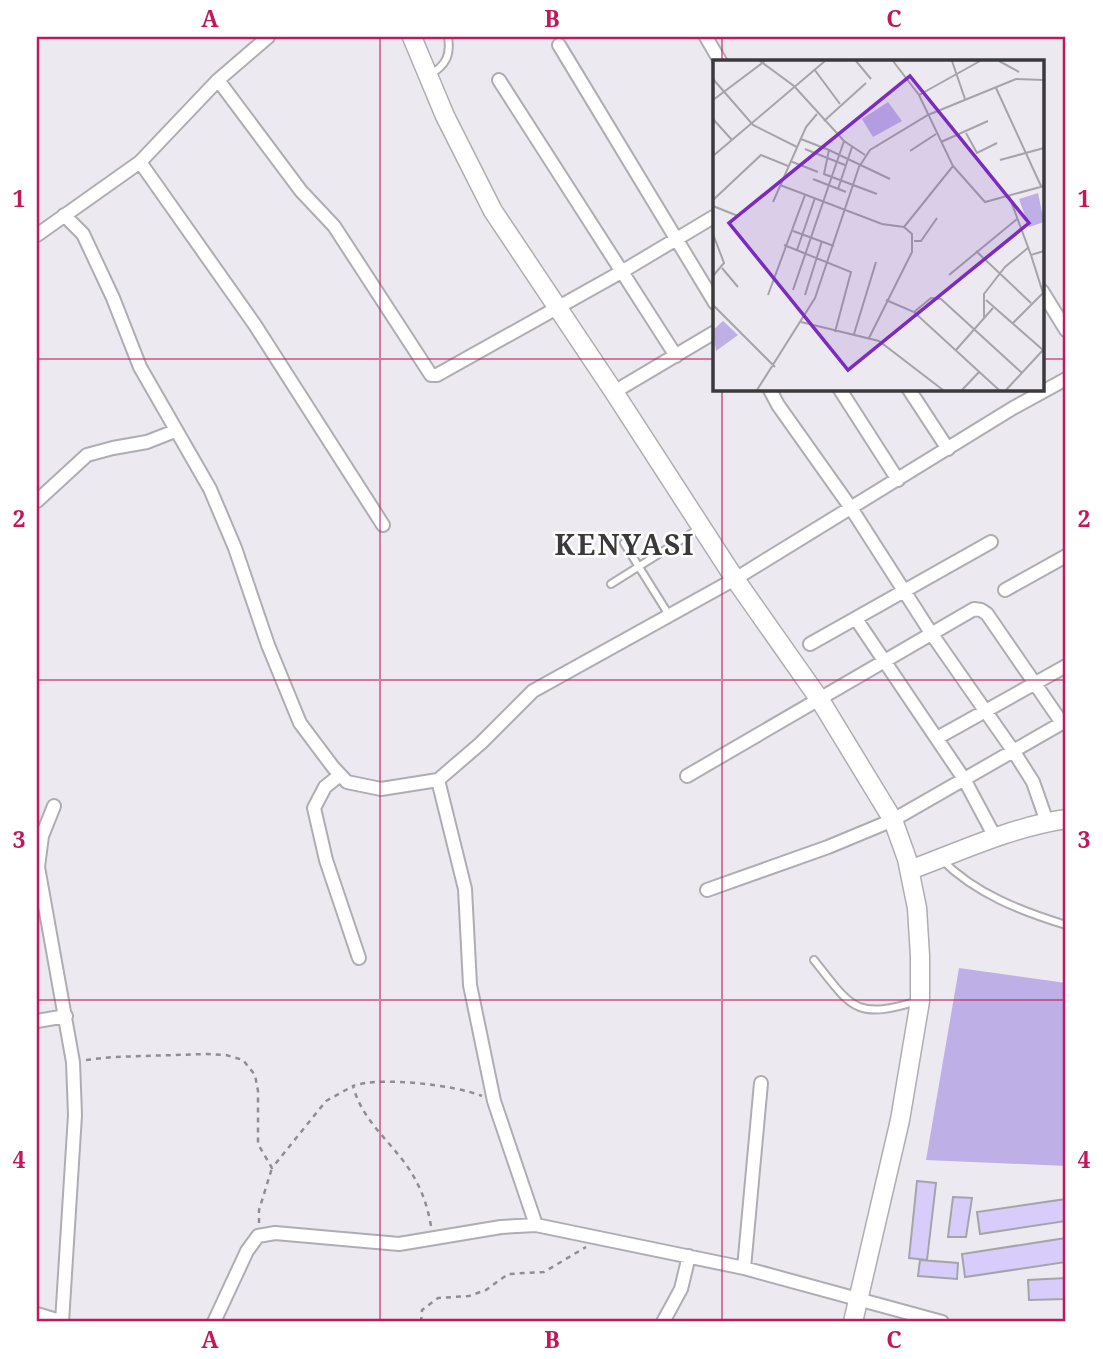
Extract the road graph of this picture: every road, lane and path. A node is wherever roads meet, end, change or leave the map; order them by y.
1 (268, 37) edge
2 (412, 37) edge
3 (448, 37) edge
4 (706, 37) edge
5 (559, 45) dead end
6 (719, 60) edge
7 (427, 76) junction
8 (218, 80) junction
9 (499, 80) dead end
10 (140, 162) junction
11 (64, 215) junction
12 (713, 217) edge
13 (37, 235) edge
14 (676, 238) junction
15 (623, 271) junction
16 (1044, 294) edge
17 (713, 300) edge
18 (557, 308) junction
19 (1066, 330) edge
20 (713, 333) edge
21 (676, 356) junction
22 (1066, 379) edge
23 (770, 390) edge
24 (840, 390) edge
25 (909, 390) edge
26 (614, 392) junction
27 (175, 431) junction
28 (948, 449) junction
29 (898, 480) junction
30 (37, 501) edge
31 (851, 508) junction
32 (383, 525) dead end
33 (702, 527) junction
34 (991, 542) dead end
35 (624, 543) dead end
36 (1066, 556) edge
37 (639, 567) junction
38 (735, 579) junction
39 (611, 584) dead end
40 (1005, 590) dead end
41 (904, 592) junction
42 (669, 615) junction
43 (856, 619) junction
44 (931, 633) junction
45 (810, 643) dead end
46 (886, 660) junction
47 (1066, 666) edge
48 (1035, 683) junction
49 (820, 700) junction
50 (986, 712) junction
51 (1064, 722) edge
52 (937, 738) junction
53 (1014, 752) junction
54 (340, 775) junction
55 (687, 776) dead end
56 (964, 779) junction
57 (438, 780) junction
58 (54, 806) dead end
59 (1066, 818) edge
60 (893, 820) junction
61 (1047, 822) junction
62 (995, 837) junction
63 (941, 859) junction
64 (910, 870) junction
65 (707, 890) dead end
66 (1066, 925) edge
67 (359, 958) dead end
68 (814, 960) dead end
69 (920, 1001) junction
70 (66, 1016) junction
71 (37, 1021) edge
72 (73, 1062) junction
73 (761, 1083) dead end
74 (353, 1086) junction
75 (494, 1101) junction
76 (272, 1168) junction
77 (537, 1224) junction
78 (258, 1236) junction
79 (596, 1237) junction
80 (435, 1239) junction
81 (689, 1256) junction
82 (744, 1268) junction
83 (858, 1301) junction
84 (37, 1314) edge
85 (62, 1322) edge
86 (214, 1322) edge
87 (421, 1322) edge
88 (663, 1322) edge
89 (853, 1322) edge
90 (942, 1322) edge

1 - 8 street
2 - 7 street
3 - 7 lane
4 - 6 street
5 - 14 street
7 - 18 street
8 - 10 street
8 - 18 street
9 - 15 street
10 - 11 street
10 - 32 street
11 - 13 street
11 - 27 street
12 - 14 street
14 - 15 street
14 - 17 street
15 - 18 street
15 - 21 street
16 - 19 street
18 - 26 street
20 - 21 street
21 - 26 street
22 - 28 street
23 - 31 street
24 - 29 street
25 - 28 street
26 - 33 street
27 - 30 street
27 - 54 street
28 - 29 street
29 - 31 street
31 - 38 street
31 - 41 street
33 - 37 lane
33 - 38 street
34 - 41 street
35 - 37 lane
36 - 40 street
37 - 39 lane
37 - 42 lane
38 - 42 street
38 - 49 street
41 - 43 street
41 - 44 street
42 - 57 street
43 - 45 street
43 - 46 street
44 - 46 street
44 - 48 street
44 - 50 street
46 - 49 street
46 - 52 street
47 - 48 street
48 - 50 street
48 - 51 street
49 - 55 street
49 - 60 street
50 - 52 street
50 - 53 street
51 - 53 street
52 - 56 street
53 - 56 street
53 - 61 street
54 - 57 street
54 - 67 street
56 - 60 street
56 - 62 street
57 - 75 street
58 - 70 street
59 - 61 street
60 - 64 street
60 - 65 street
61 - 62 street
62 - 63 street
63 - 64 street
63 - 66 lane
64 - 69 street
68 - 69 lane
69 - 83 street
70 - 71 street
70 - 72 street
72 - 76 path
72 - 85 street
73 - 82 street
74 - 75 path
74 - 76 path
74 - 80 path
75 - 77 street
76 - 78 path
77 - 79 street
77 - 80 street
78 - 80 street
78 - 86 street
79 - 81 street
79 - 87 path
81 - 82 street
81 - 88 street
82 - 83 street
83 - 89 street
83 - 90 street
84 - 85 street

